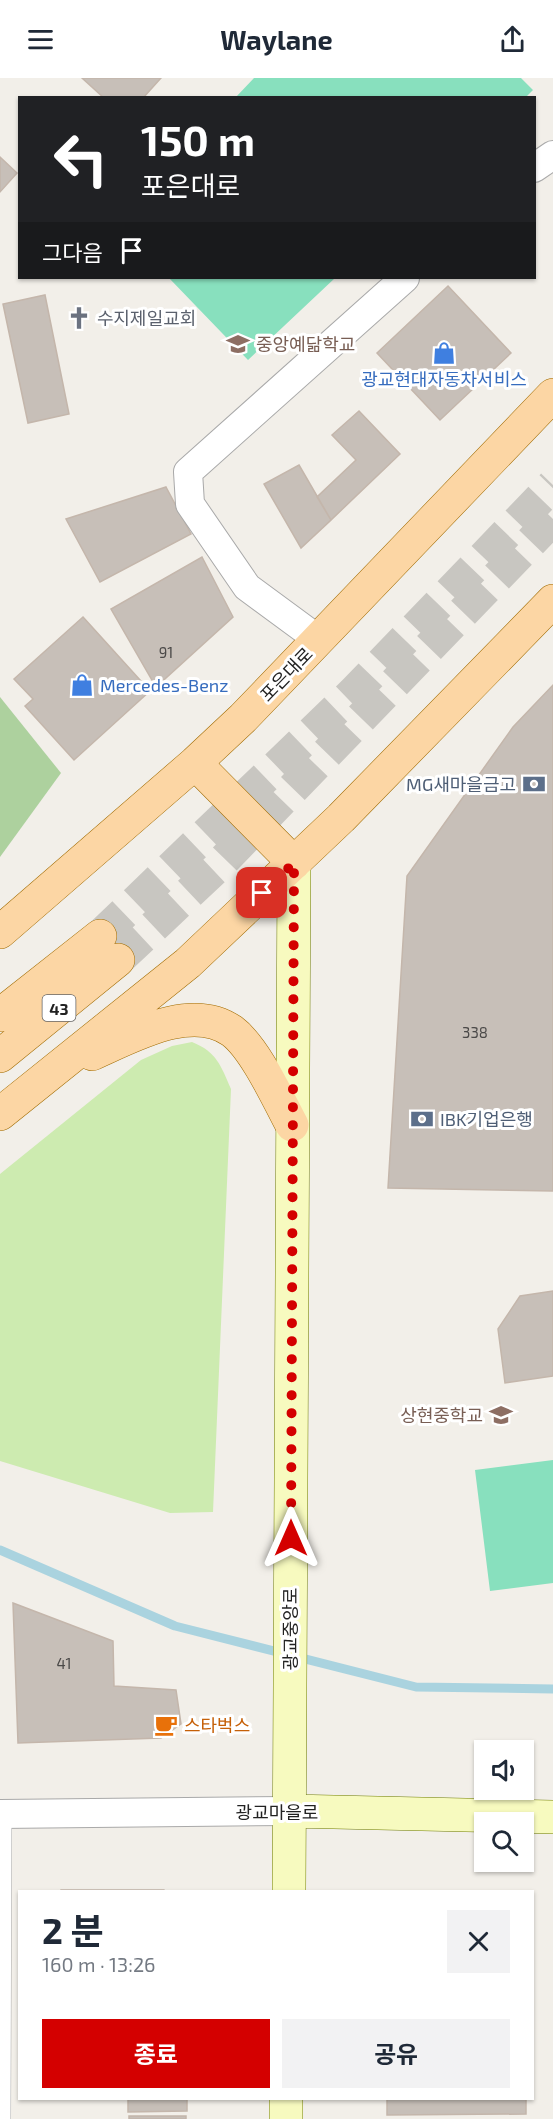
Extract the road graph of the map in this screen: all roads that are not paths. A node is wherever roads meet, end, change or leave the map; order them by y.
1 (553, 155) edge
2 (536, 167) edge
3 (404, 279) edge
4 (553, 395) edge
5 (553, 600) edge
6 (319, 639) junction
7 (195, 764) junction
8 (294, 863) junction
9 (0, 932) edge
10 (0, 1015) edge
11 (0, 1056) edge
12 (51, 1072) junction
13 (0, 1114) edge
14 (292, 1125) junction
15 (290, 1811) junction
16 (2, 1814) edge
17 (553, 1817) edge
18 (289, 1890) edge
19 (286, 2100) edge
20 (3, 2119) edge
21 (286, 2119) edge

1 - 2 street
3 - 6 street
4 - 6 main road, 포은대로
5 - 8 main road
6 - 7 main road, 포은대로
7 - 8 main road
7 - 9 main road, 포은대로
8 - 12 main road
8 - 14 main road, 광교중앙로
10 - 11 main road, 43
12 - 13 main road
12 - 14 main road
14 - 15 main road, 광교중앙로
15 - 16 street, 광교마을로
15 - 17 main road, 광교마을로
15 - 18 main road, 광교중앙로
16 - 20 lane
19 - 21 main road

